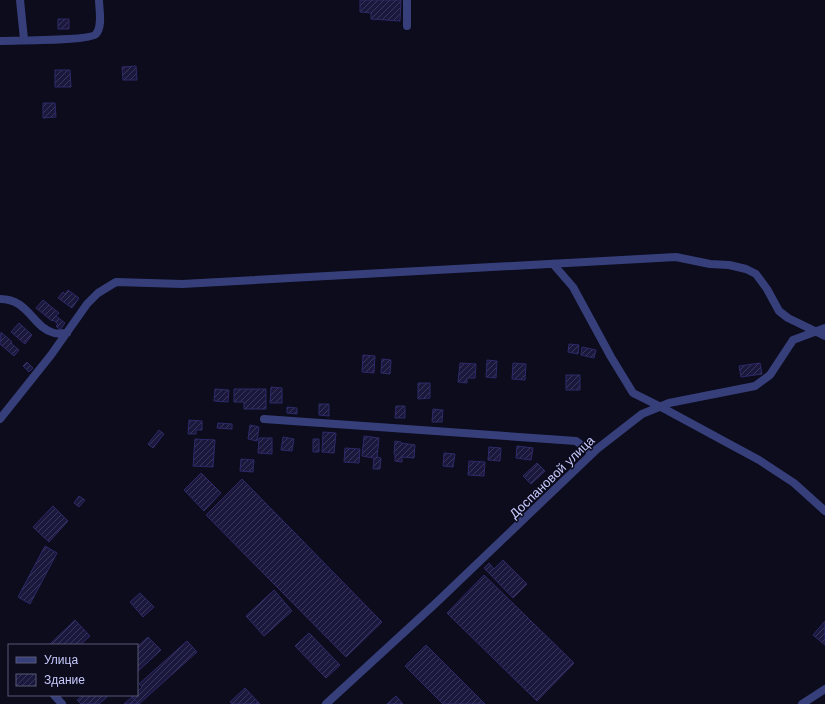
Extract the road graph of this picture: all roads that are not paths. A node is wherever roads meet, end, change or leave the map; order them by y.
1 (20, 0) edge
2 (99, 0) edge
3 (407, 0) edge
4 (407, 26) dead end
5 (24, 39) junction
6 (0, 41) edge
7 (553, 264) junction
8 (0, 299) edge
9 (825, 328) edge
10 (67, 332) junction
11 (817, 332) junction
12 (825, 336) edge
13 (661, 407) junction
14 (0, 419) edge
15 (264, 419) dead end
16 (592, 453) junction
17 (825, 511) edge
18 (825, 689) edge
19 (55, 696) edge
20 (62, 704) edge
21 (326, 704) edge
22 (802, 704) edge

1 - 5 street
2 - 5 street
3 - 4 street
5 - 6 street
7 - 10 street
7 - 11 street
7 - 13 street
8 - 10 street
9 - 11 street, Доспановой улица
10 - 14 street
11 - 12 street
11 - 13 street, Доспановой улица
13 - 16 street, Доспановой улица
13 - 17 street
15 - 16 street
16 - 21 street, Доспановой улица
18 - 22 street
19 - 20 street

